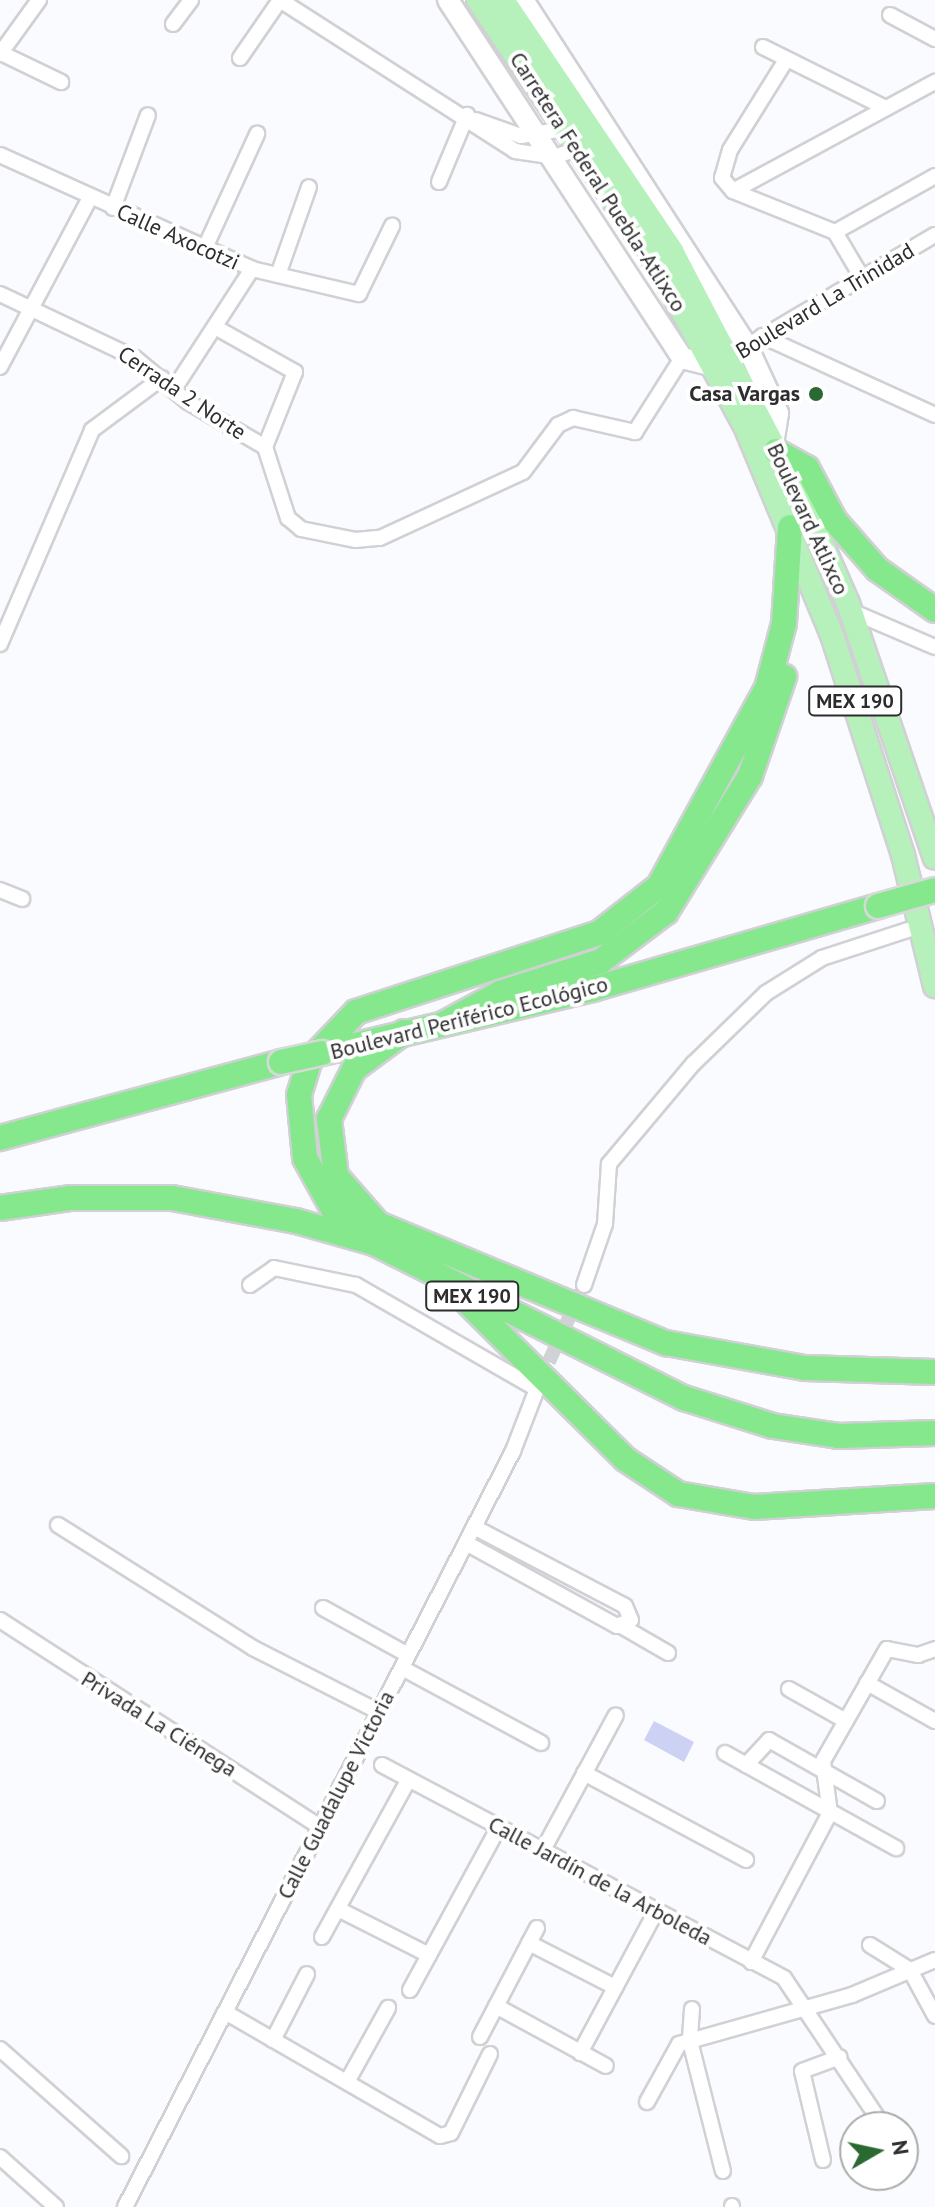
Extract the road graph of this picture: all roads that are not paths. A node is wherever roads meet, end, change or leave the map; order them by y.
1 (39, 0) edge
2 (191, 0) edge
3 (280, 0) edge
4 (448, 0) edge
5 (478, 0) edge
6 (503, 0) edge
7 (523, 0) edge
8 (890, 15) dead end
9 (173, 24) dead end
10 (6, 37) edge
11 (935, 39) edge
12 (763, 47) dead end
13 (0, 53) edge
14 (240, 58) dead end
15 (786, 60) junction
16 (61, 82) dead end
17 (935, 82) edge
18 (886, 108) junction
19 (148, 115) dead end
20 (472, 118) junction
21 (600, 127) junction
22 (257, 134) dead end
23 (542, 137) junction
24 (572, 139) junction
25 (0, 155) edge
26 (555, 157) junction
27 (935, 176) edge
28 (439, 182) dead end
29 (309, 187) dead end
30 (733, 191) junction
31 (90, 198) junction
32 (113, 208) junction
33 (392, 226) dead end
34 (835, 232) junction
35 (935, 235) edge
36 (918, 245) junction
37 (204, 250) junction
38 (935, 252) edge
39 (252, 269) junction
40 (278, 275) junction
41 (861, 276) junction
42 (0, 294) edge
43 (30, 305) junction
44 (215, 327) junction
45 (738, 352) junction
46 (682, 358) junction
47 (0, 367) edge
48 (168, 383) junction
49 (935, 415) edge
50 (265, 447) junction
51 (775, 448) junction
52 (792, 531) junction
53 (935, 610) edge
54 (851, 611) junction
55 (0, 644) edge
56 (935, 647) edge
57 (935, 858) edge
58 (0, 890) edge
59 (935, 890) edge
60 (22, 899) dead end
61 (920, 926) junction
62 (935, 986) edge
63 (443, 1024) junction
64 (404, 1032) junction
65 (0, 1138) edge
66 (0, 1208) edge
67 (374, 1243) junction
68 (499, 1278) junction
69 (446, 1284) junction
70 (250, 1285) dead end
71 (584, 1285) tunnel mouth
72 (935, 1372) edge
73 (684, 1398) junction
74 (935, 1433) edge
75 (935, 1496) edge
76 (58, 1525) dead end
77 (474, 1527) junction
78 (466, 1543) junction
79 (323, 1608) dead end
80 (0, 1620) edge
81 (623, 1627) junction
82 (935, 1649) edge
83 (668, 1653) dead end
84 (405, 1662) junction
85 (867, 1683) junction
86 (789, 1689) dead end
87 (379, 1712) junction
88 (616, 1715) dead end
89 (846, 1721) junction
90 (935, 1721) edge
91 (541, 1743) dead end
92 (725, 1753) dead end
93 (382, 1765) dead end
94 (746, 1765) junction
95 (824, 1771) junction
96 (584, 1773) junction
97 (409, 1779) junction
98 (877, 1801) dead end
99 (830, 1813) junction
100 (320, 1827) junction
101 (499, 1827) junction
102 (896, 1848) dead end
103 (543, 1850) junction
104 (746, 1860) dead end
105 (338, 1909) junction
106 (656, 1911) junction
107 (537, 1928) dead end
108 (322, 1937) dead end
109 (529, 1943) junction
110 (870, 1945) dead end
111 (429, 1955) junction
112 (935, 1960) edge
113 (751, 1962) junction
114 (910, 1970) junction
115 (307, 1974) dead end
116 (615, 1987) junction
117 (410, 1990) dead end
118 (496, 2006) junction
119 (810, 2007) junction
120 (388, 2008) dead end
121 (692, 2009) dead end
122 (225, 2012) junction
123 (935, 2016) edge
124 (480, 2037) dead end
125 (273, 2040) junction
126 (690, 2041) junction
127 (0, 2049) edge
128 (580, 2053) junction
129 (490, 2054) dead end
130 (840, 2057) junction
131 (606, 2066) dead end
132 (347, 2082) junction
133 (647, 2102) dead end
134 (874, 2111) edge
135 (121, 2156) dead end
136 (0, 2157) edge
137 (823, 2160) dead end
138 (723, 2171) dead end
139 (56, 2207) edge
140 (125, 2207) edge

1 - 10 street
2 - 9 street
3 - 14 street
3 - 20 street
4 - 23 street
5 - 24 main road, Carretera Federal Puebla-Atlixco / MEX 190
6 - 21 main road, Boulevard Atlixco / MEX 190
7 - 21 street
8 - 11 street
10 - 13 street
12 - 15 street
13 - 16 street
15 - 18 street
15 - 30 street
17 - 18 street
18 - 30 street
19 - 32 street
20 - 23 street
20 - 26 street
20 - 28 street
21 - 24 street
21 - 24 street
21 - 45 main road, Boulevard Atlixco / MEX 190
22 - 37 street
23 - 24 street
23 - 26 street
24 - 26 street
24 - 45 main road, Carretera Federal Puebla-Atlixco / MEX 190
25 - 31 street, Calle Axocotzi
26 - 46 street
27 - 34 street
29 - 40 street
30 - 34 street
31 - 32 street, Calle Axocotzi
31 - 43 street
32 - 37 street, Calle Axocotzi
33 - 40 street, Calle Axocotzi
34 - 41 street
35 - 36 street, Boulevard La Trinidad
36 - 38 street
36 - 41 street, Boulevard La Trinidad
37 - 39 street, Calle Axocotzi
39 - 40 street, Calle Axocotzi
39 - 44 street
41 - 45 street, Boulevard La Trinidad
42 - 43 street, Cerrada 2 Norte
43 - 47 street
43 - 48 street, Cerrada 2 Norte
44 - 48 street
44 - 50 street
45 - 46 street
45 - 49 street
45 - 51 main road, Boulevard Atlixco / MEX 190
45 - 52 main road, Boulevard Atlixco / MEX 190
46 - 50 street, Cerrada 2 Norte
48 - 50 street, Cerrada 2 Norte
48 - 55 street
51 - 53 highway
51 - 54 main road, Boulevard Atlixco / MEX 190
52 - 61 main road, Boulevard Atlixco / MEX 190
52 - 63 highway
52 - 67 highway
54 - 56 street
54 - 57 main road, Boulevard Atlixco / MEX 190
58 - 60 street
59 - 63 highway, Boulevard Periférico Ecológico, bridge
61 - 62 main road, Boulevard Atlixco / MEX 190
61 - 71 street
63 - 64 highway, Boulevard Periférico Ecológico
64 - 65 highway, Boulevard Periférico Ecológico, bridge
64 - 68 highway
66 - 67 highway, MEX 190
67 - 69 highway, MEX 190
68 - 72 highway
68 - 73 highway
69 - 73 highway, MEX 190
69 - 75 highway
70 - 77 street, Calle Guadalupe Victoria
73 - 74 highway, MEX 190
76 - 87 street
77 - 78 street, Calle Guadalupe Victoria
77 - 81 street
78 - 81 street
78 - 84 street, Calle Guadalupe Victoria
79 - 84 street
80 - 100 street, Privada La Ciénega
81 - 83 street
82 - 85 street
84 - 87 street, Calle Guadalupe Victoria
84 - 91 street
85 - 89 street
85 - 90 street
86 - 89 street
87 - 100 street, Calle Guadalupe Victoria
88 - 96 street
89 - 95 street
92 - 94 street
93 - 97 street, Calle Jardín de la Arboleda
94 - 95 street
94 - 99 street
95 - 98 street
95 - 99 street
96 - 103 street
96 - 104 street
97 - 101 street, Calle Jardín de la Arboleda
97 - 105 street
99 - 102 street
99 - 113 street
100 - 122 street, Calle Guadalupe Victoria
101 - 103 street, Calle Jardín de la Arboleda
101 - 111 street
103 - 106 street, Calle Jardín de la Arboleda
105 - 108 street
105 - 111 street
106 - 113 street, Calle Jardín de la Arboleda
106 - 116 street
107 - 109 street
109 - 116 street
109 - 118 street
110 - 114 street
111 - 117 street
112 - 114 street
113 - 119 street, Calle Jardín de la Arboleda
114 - 119 street
114 - 123 street
115 - 125 street
116 - 128 street
118 - 124 street
118 - 128 street
119 - 126 street
119 - 130 street, Calle Jardín de la Arboleda
120 - 132 street
121 - 126 street
122 - 125 street
122 - 140 street, Calle Guadalupe Victoria
125 - 132 street
126 - 133 street
126 - 138 street
127 - 135 street
128 - 131 street
129 - 132 street
130 - 134 street, Calle Jardín de la Arboleda
130 - 137 street
136 - 139 street

